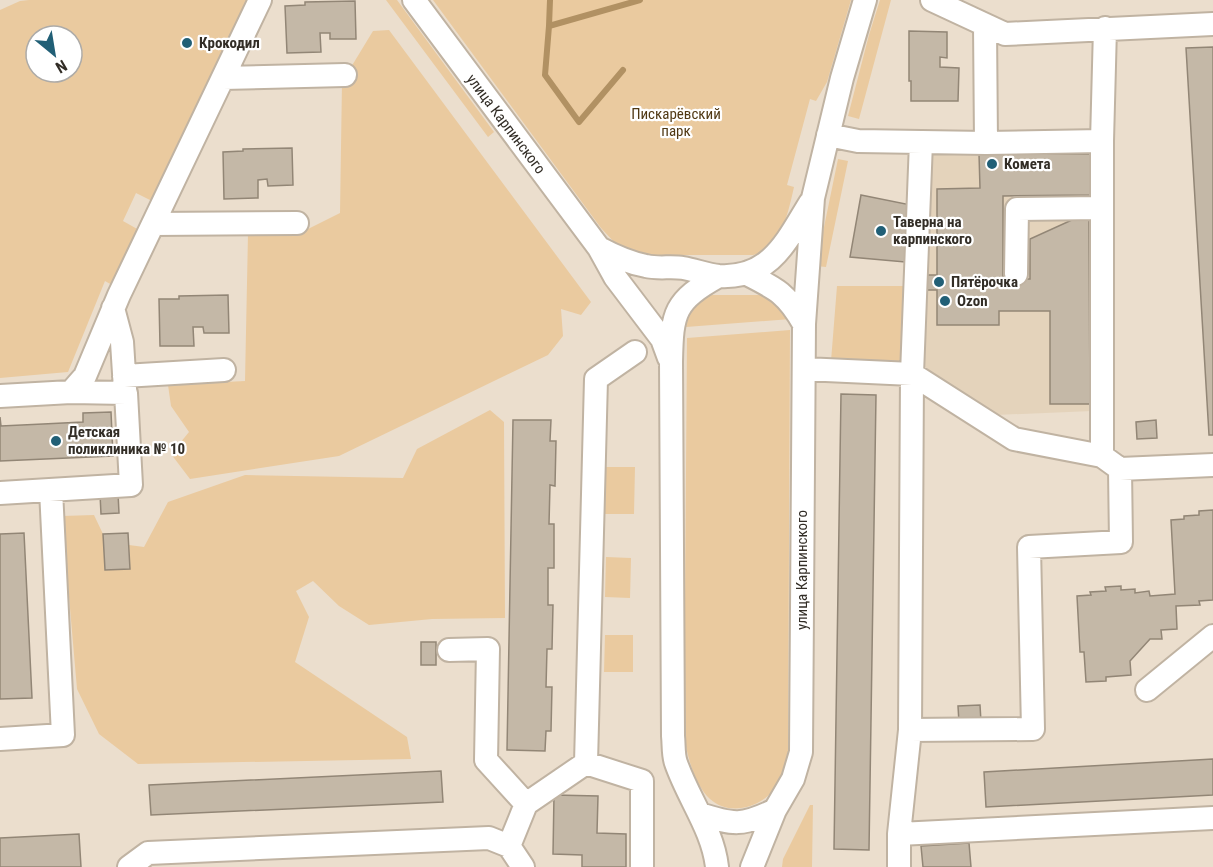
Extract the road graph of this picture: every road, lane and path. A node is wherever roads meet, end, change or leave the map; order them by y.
1 (260, 0) edge
2 (414, 0) edge
3 (865, 0) edge
4 (932, 0) edge
5 (1213, 24) edge
6 (985, 26) junction
7 (1105, 28) junction
8 (345, 75) dead end
9 (223, 78) junction
10 (828, 135) junction
11 (1102, 141) junction
12 (921, 142) junction
13 (986, 143) junction
14 (813, 198) junction
15 (1102, 208) junction
16 (297, 223) dead end
17 (153, 224) junction
18 (599, 248) junction
19 (747, 274) junction
20 (1016, 274) dead end
21 (719, 276) junction
22 (113, 308) junction
23 (804, 324) junction
24 (635, 352) dead end
25 (671, 362) junction
26 (804, 369) junction
27 (224, 370) dead end
28 (912, 374) junction
29 (125, 384) junction
30 (71, 392) junction
31 (0, 396) edge
32 (1111, 462) junction
33 (1213, 465) edge
34 (51, 490) junction
35 (0, 493) edge
36 (1213, 636) edge
37 (449, 650) dead end
38 (1147, 690) dead end
39 (910, 730) junction
40 (0, 740) edge
41 (586, 763) junction
42 (526, 804) junction
43 (775, 810) junction
44 (700, 814) junction
45 (1213, 818) edge
46 (899, 834) junction
47 (509, 846) junction
48 (129, 867) edge
49 (524, 867) edge
50 (642, 867) edge
51 (717, 867) edge
52 (752, 867) edge
53 (899, 867) edge

1 - 9 street
2 - 18 street, улица Карпинского
3 - 10 street, улица Карпинского
4 - 6 street
5 - 7 street
6 - 7 street
6 - 13 street
7 - 11 street
8 - 9 street
9 - 17 street
10 - 12 street
10 - 14 street, улица Карпинского
11 - 13 street
11 - 15 street
12 - 13 street
12 - 28 street
14 - 19 street, улица Карпинского
14 - 23 street, улица Карпинского
15 - 20 street
15 - 32 street
16 - 17 street
17 - 22 street
18 - 21 street, улица Карпинского
18 - 25 street, улица Карпинского
19 - 21 street
19 - 23 street
21 - 25 street, улица Карпинского
22 - 29 street
22 - 30 street
23 - 26 street, улица Карпинского
24 - 41 street
25 - 44 street, улица Карпинского
26 - 28 street
26 - 43 street, улица Карпинского
27 - 29 street
28 - 32 street
28 - 39 street
29 - 30 street
29 - 34 street
30 - 31 street
32 - 33 street
32 - 39 street
34 - 35 street
34 - 40 street
36 - 38 street
37 - 42 street
39 - 46 street
41 - 42 street
41 - 50 street
42 - 47 street
43 - 44 street
43 - 52 street, улица Карпинского
44 - 51 street, улица Карпинского
45 - 46 street
46 - 53 street
47 - 48 street
47 - 49 street

